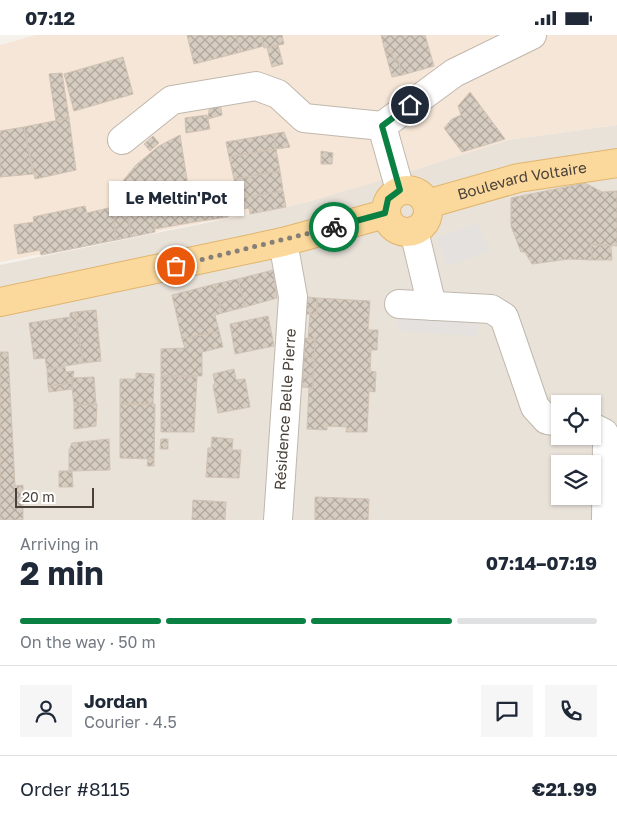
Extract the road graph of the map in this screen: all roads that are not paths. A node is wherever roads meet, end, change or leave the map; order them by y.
1 (532, 35) edge
2 (382, 126) junction
3 (122, 139) dead end
4 (617, 163) edge
5 (400, 190) junction
6 (427, 204) junction
7 (385, 213) junction
8 (414, 231) junction
9 (283, 241) junction
10 (0, 302) edge
11 (399, 304) dead end
12 (432, 306) junction
13 (551, 421) edge
14 (601, 432) edge
15 (278, 520) edge
16 (606, 520) edge

1 - 2 street
2 - 3 street
2 - 5 street
4 - 6 main road, Boulevard Voltaire
5 - 6 main road
5 - 7 main road
6 - 8 main road
7 - 8 main road
7 - 9 main road
8 - 12 street
9 - 10 main road
9 - 15 street, Résidence Belle Pierre
11 - 12 street
12 - 13 street
14 - 16 street

